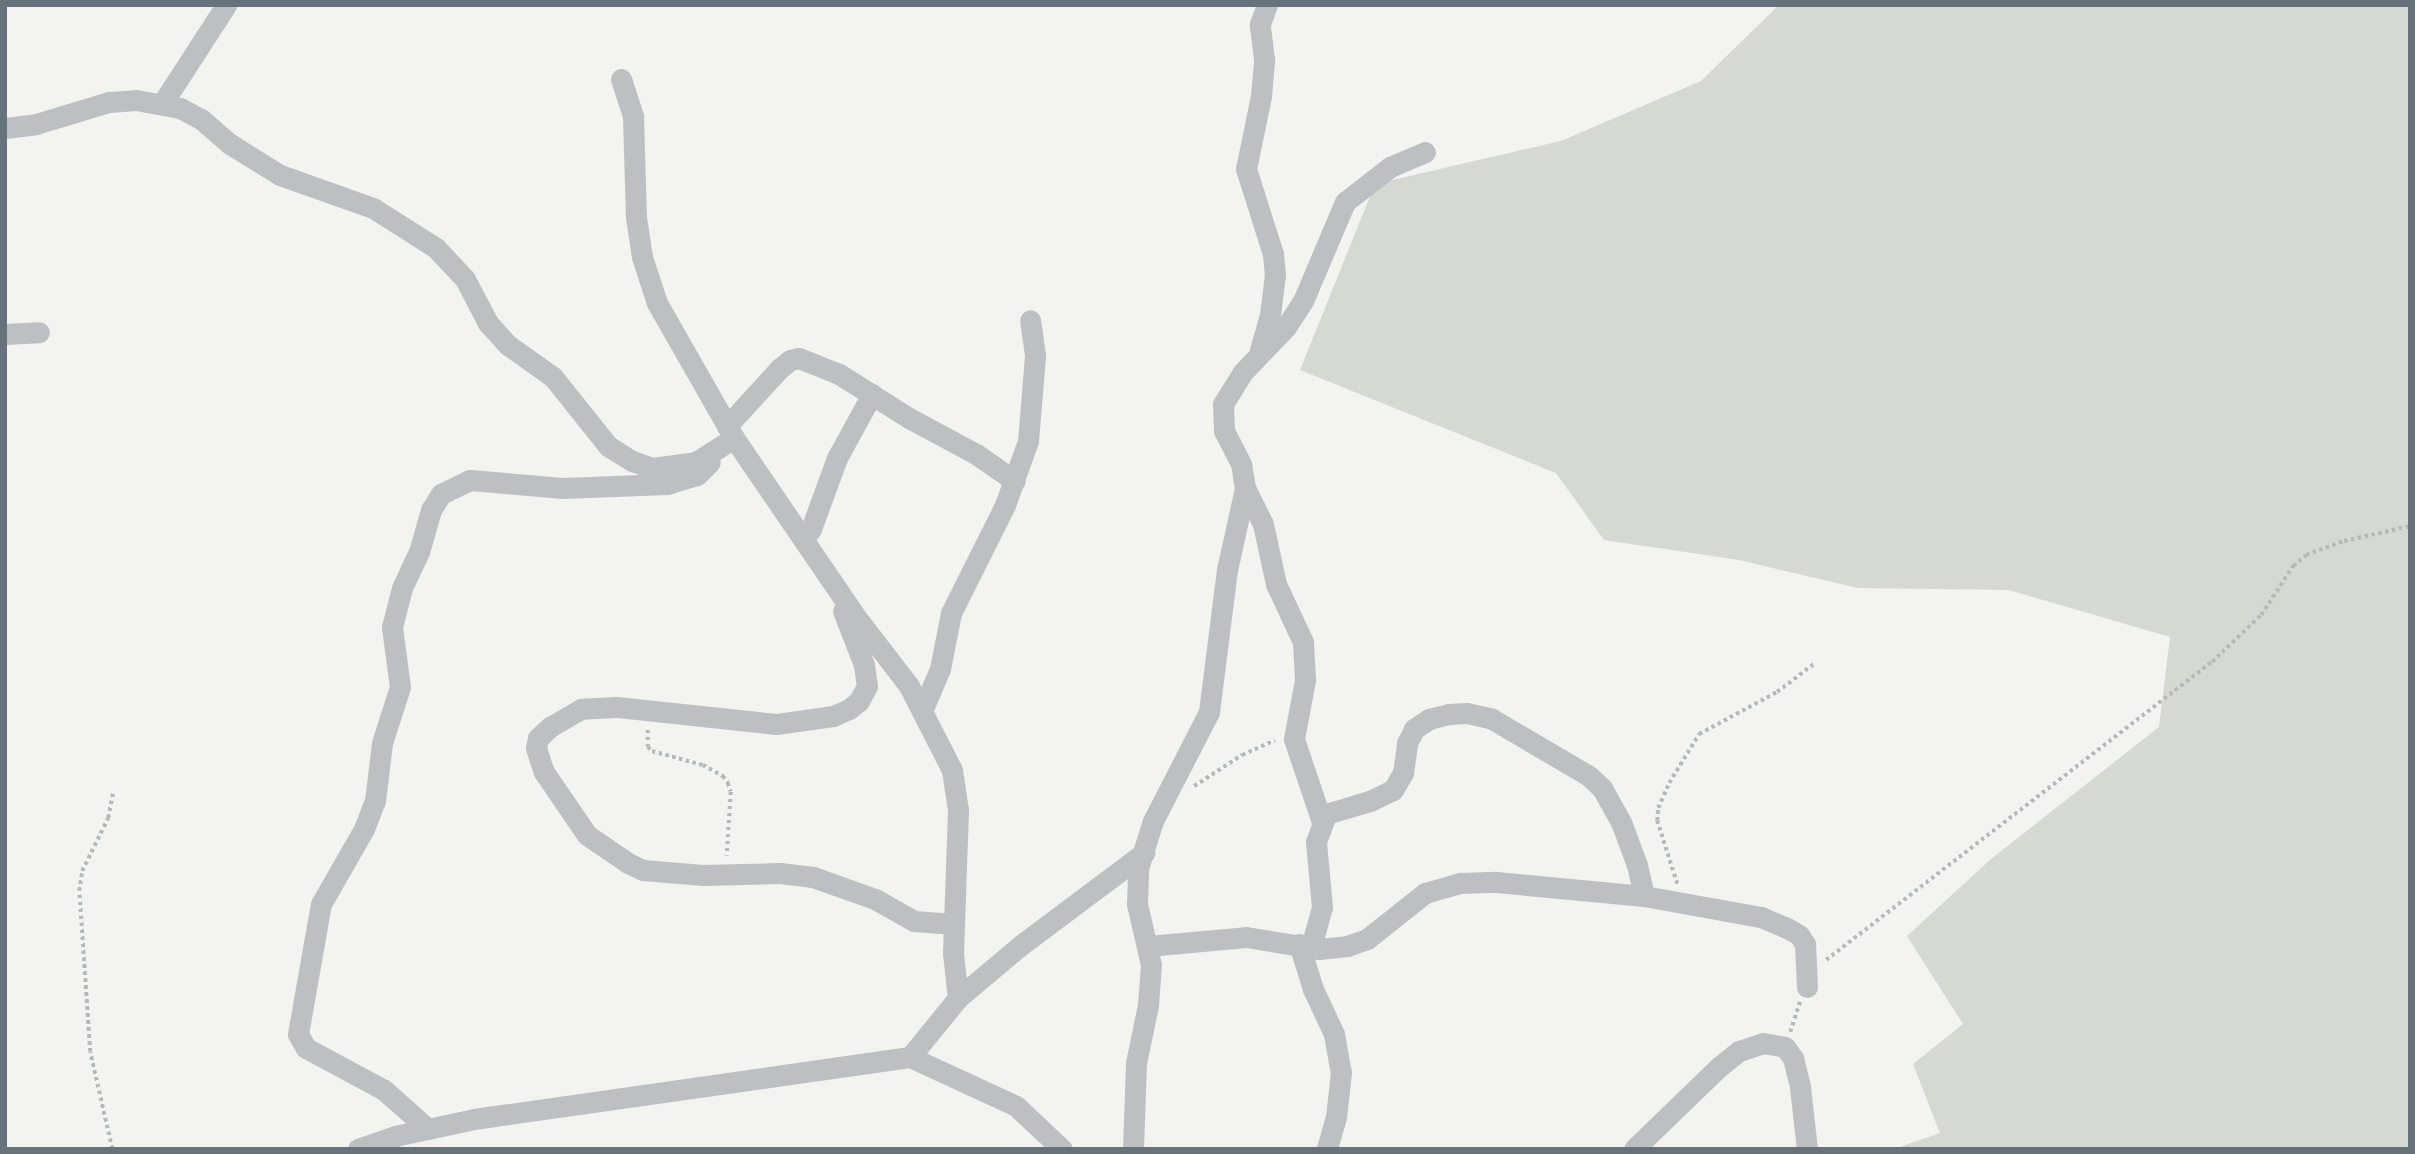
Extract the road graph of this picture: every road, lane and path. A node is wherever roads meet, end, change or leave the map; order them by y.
1 (226, 5) edge
2 (1267, 5) edge
3 (621, 79) dead end
4 (162, 104) junction
5 (5, 128) edge
6 (1425, 152) dead end
7 (1030, 320) dead end
8 (39, 332) dead end
9 (5, 334) edge
10 (1257, 357) junction
11 (872, 394) junction
12 (730, 432) junction
13 (716, 451) junction
14 (1014, 481) junction
15 (1245, 488) junction
16 (2410, 526) edge
17 (803, 539) junction
18 (827, 573) junction
19 (1815, 663) dead end
20 (922, 710) junction
21 (649, 711) junction
22 (1294, 735) junction
23 (1188, 790) dead end
24 (113, 793) dead end
25 (1322, 822) junction
26 (1144, 853) junction
27 (729, 875) junction
28 (1644, 897) junction
29 (1682, 902) junction
30 (954, 925) junction
31 (1148, 946) junction
32 (1305, 946) junction
33 (1807, 987) junction
34 (958, 998) junction
35 (1784, 1047) junction
36 (911, 1057) junction
37 (428, 1129) junction
38 (112, 1149) edge
39 (358, 1149) edge
40 (1062, 1149) edge
41 (1133, 1149) edge
42 (1326, 1149) edge
43 (1634, 1149) edge
44 (1807, 1149) edge

1 - 4 street
2 - 10 street
3 - 12 street
4 - 5 street
4 - 13 street
6 - 10 street
7 - 14 street
8 - 9 street
10 - 15 street
11 - 12 street
11 - 14 street
11 - 17 street
12 - 13 street
12 - 17 street
13 - 37 street
14 - 20 street
15 - 22 street
15 - 26 street
16 - 33 path
17 - 18 street
18 - 20 street
18 - 21 street
19 - 29 path
20 - 30 street
21 - 27 path
21 - 27 street
22 - 23 path
22 - 25 street
24 - 38 path
25 - 28 street
25 - 32 street
26 - 31 street
26 - 34 street
27 - 30 street
28 - 29 street
28 - 32 street
29 - 33 street
30 - 34 street
31 - 32 street
31 - 41 street
32 - 42 street
33 - 35 path
34 - 36 street
35 - 43 street
35 - 44 street
36 - 37 street
36 - 40 street
37 - 39 street

